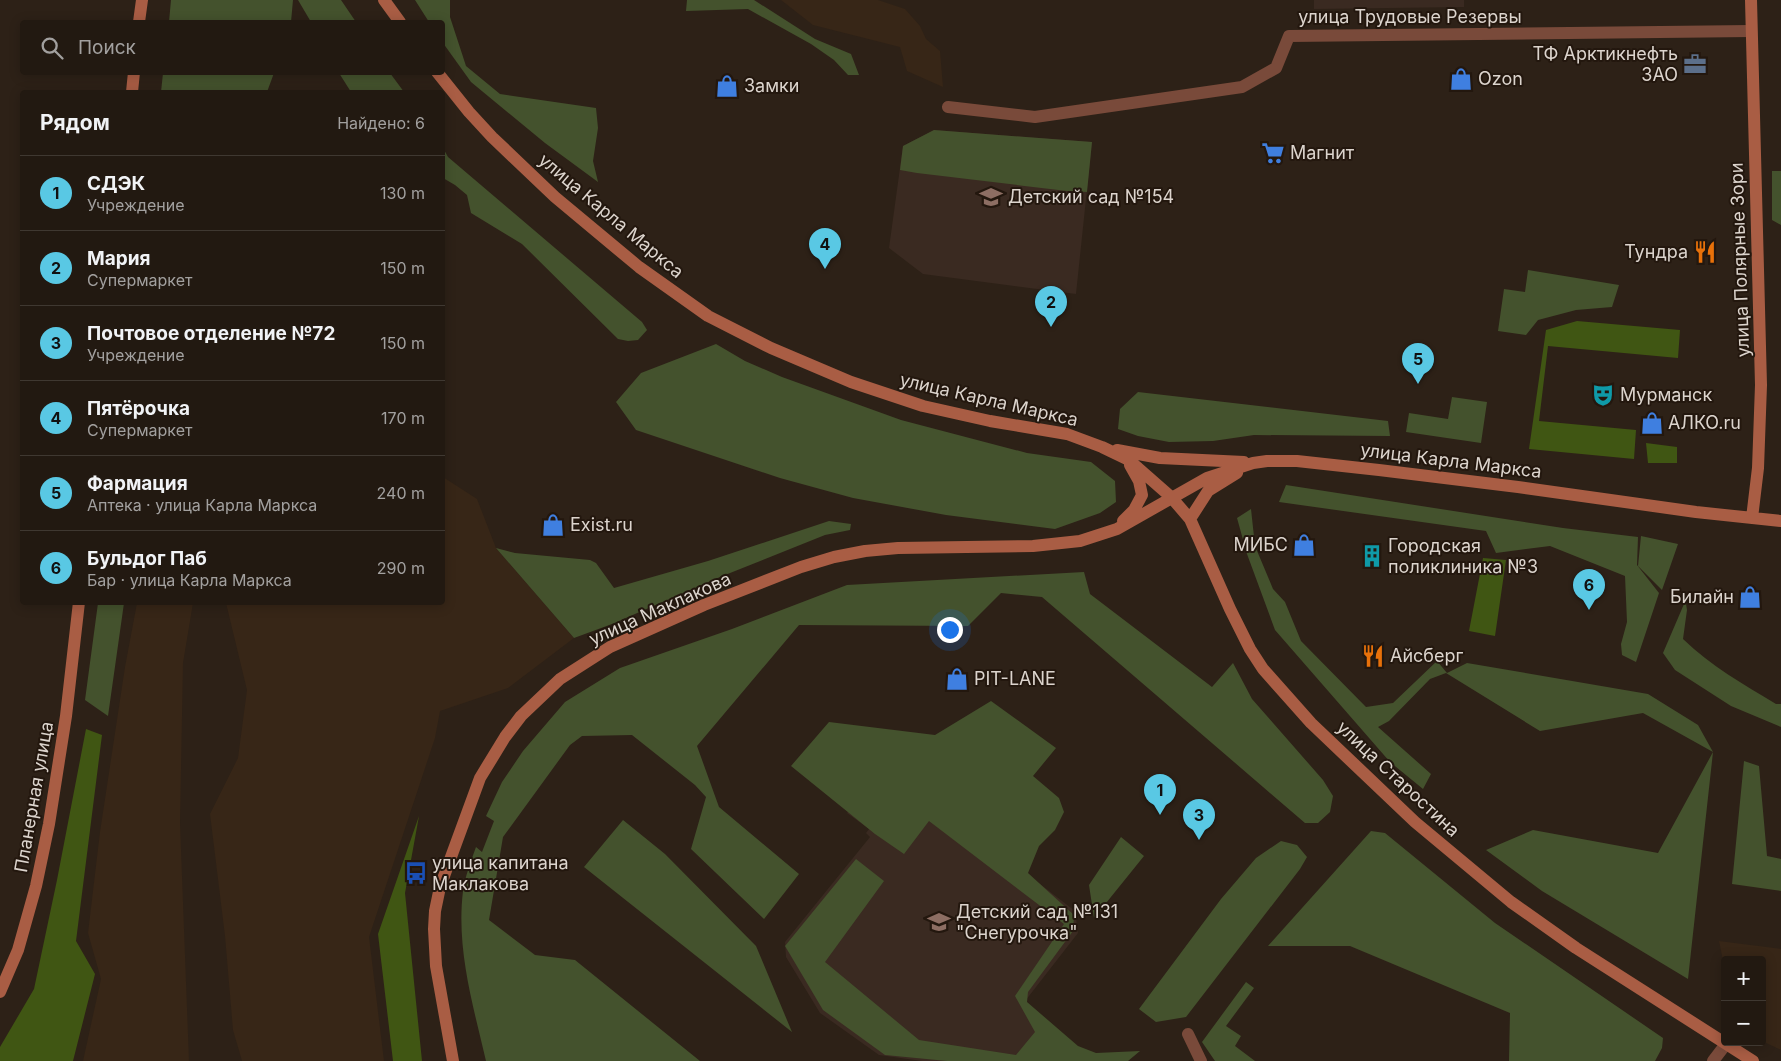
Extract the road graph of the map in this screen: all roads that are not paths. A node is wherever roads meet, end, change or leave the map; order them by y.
1 (142, 0) edge
2 (384, 0) edge
3 (1751, 0) edge
4 (139, 20) edge
5 (399, 20) edge
6 (1751, 31) junction
7 (134, 75) edge
8 (439, 75) edge
9 (132, 90) edge
10 (948, 108) dead end
11 (1102, 447) junction
12 (1127, 459) junction
13 (1253, 463) junction
14 (1171, 497) junction
15 (1752, 518) junction
16 (1190, 519) junction
17 (1781, 521) edge
18 (1130, 522) joint
19 (1117, 528) junction
20 (79, 605) edge
21 (0, 992) edge
22 (1188, 1034) dead end
23 (1721, 1041) edge
24 (1724, 1046) edge
25 (1729, 1046) edge
26 (453, 1061) edge
27 (1201, 1061) edge
28 (1713, 1061) edge
29 (1753, 1061) edge

1 - 4 main road
2 - 5 main road
3 - 6 main road, улица Полярные Зори
6 - 10 street, улица Трудовые Резервы
6 - 15 main road, улица Полярные Зори
7 - 9 main road
8 - 11 main road, улица Карла Маркса
11 - 12 main road, улица Старостина
11 - 13 main road
12 - 14 main road, улица Старостина
12 - 19 main road
13 - 14 main road, улица Карла Маркса
13 - 15 main road, улица Карла Маркса
13 - 16 main road
14 - 16 main road, улица Старостина
14 - 18 main road, улица Карла Маркса
15 - 17 main road, улица Карла Маркса
16 - 23 main road, улица Старостина
18 - 19 main road, улица Маклакова
19 - 26 main road, улица Маклакова
20 - 21 main road, Планерная улица
22 - 27 street
24 - 28 street
25 - 29 main road, улица Старостина

